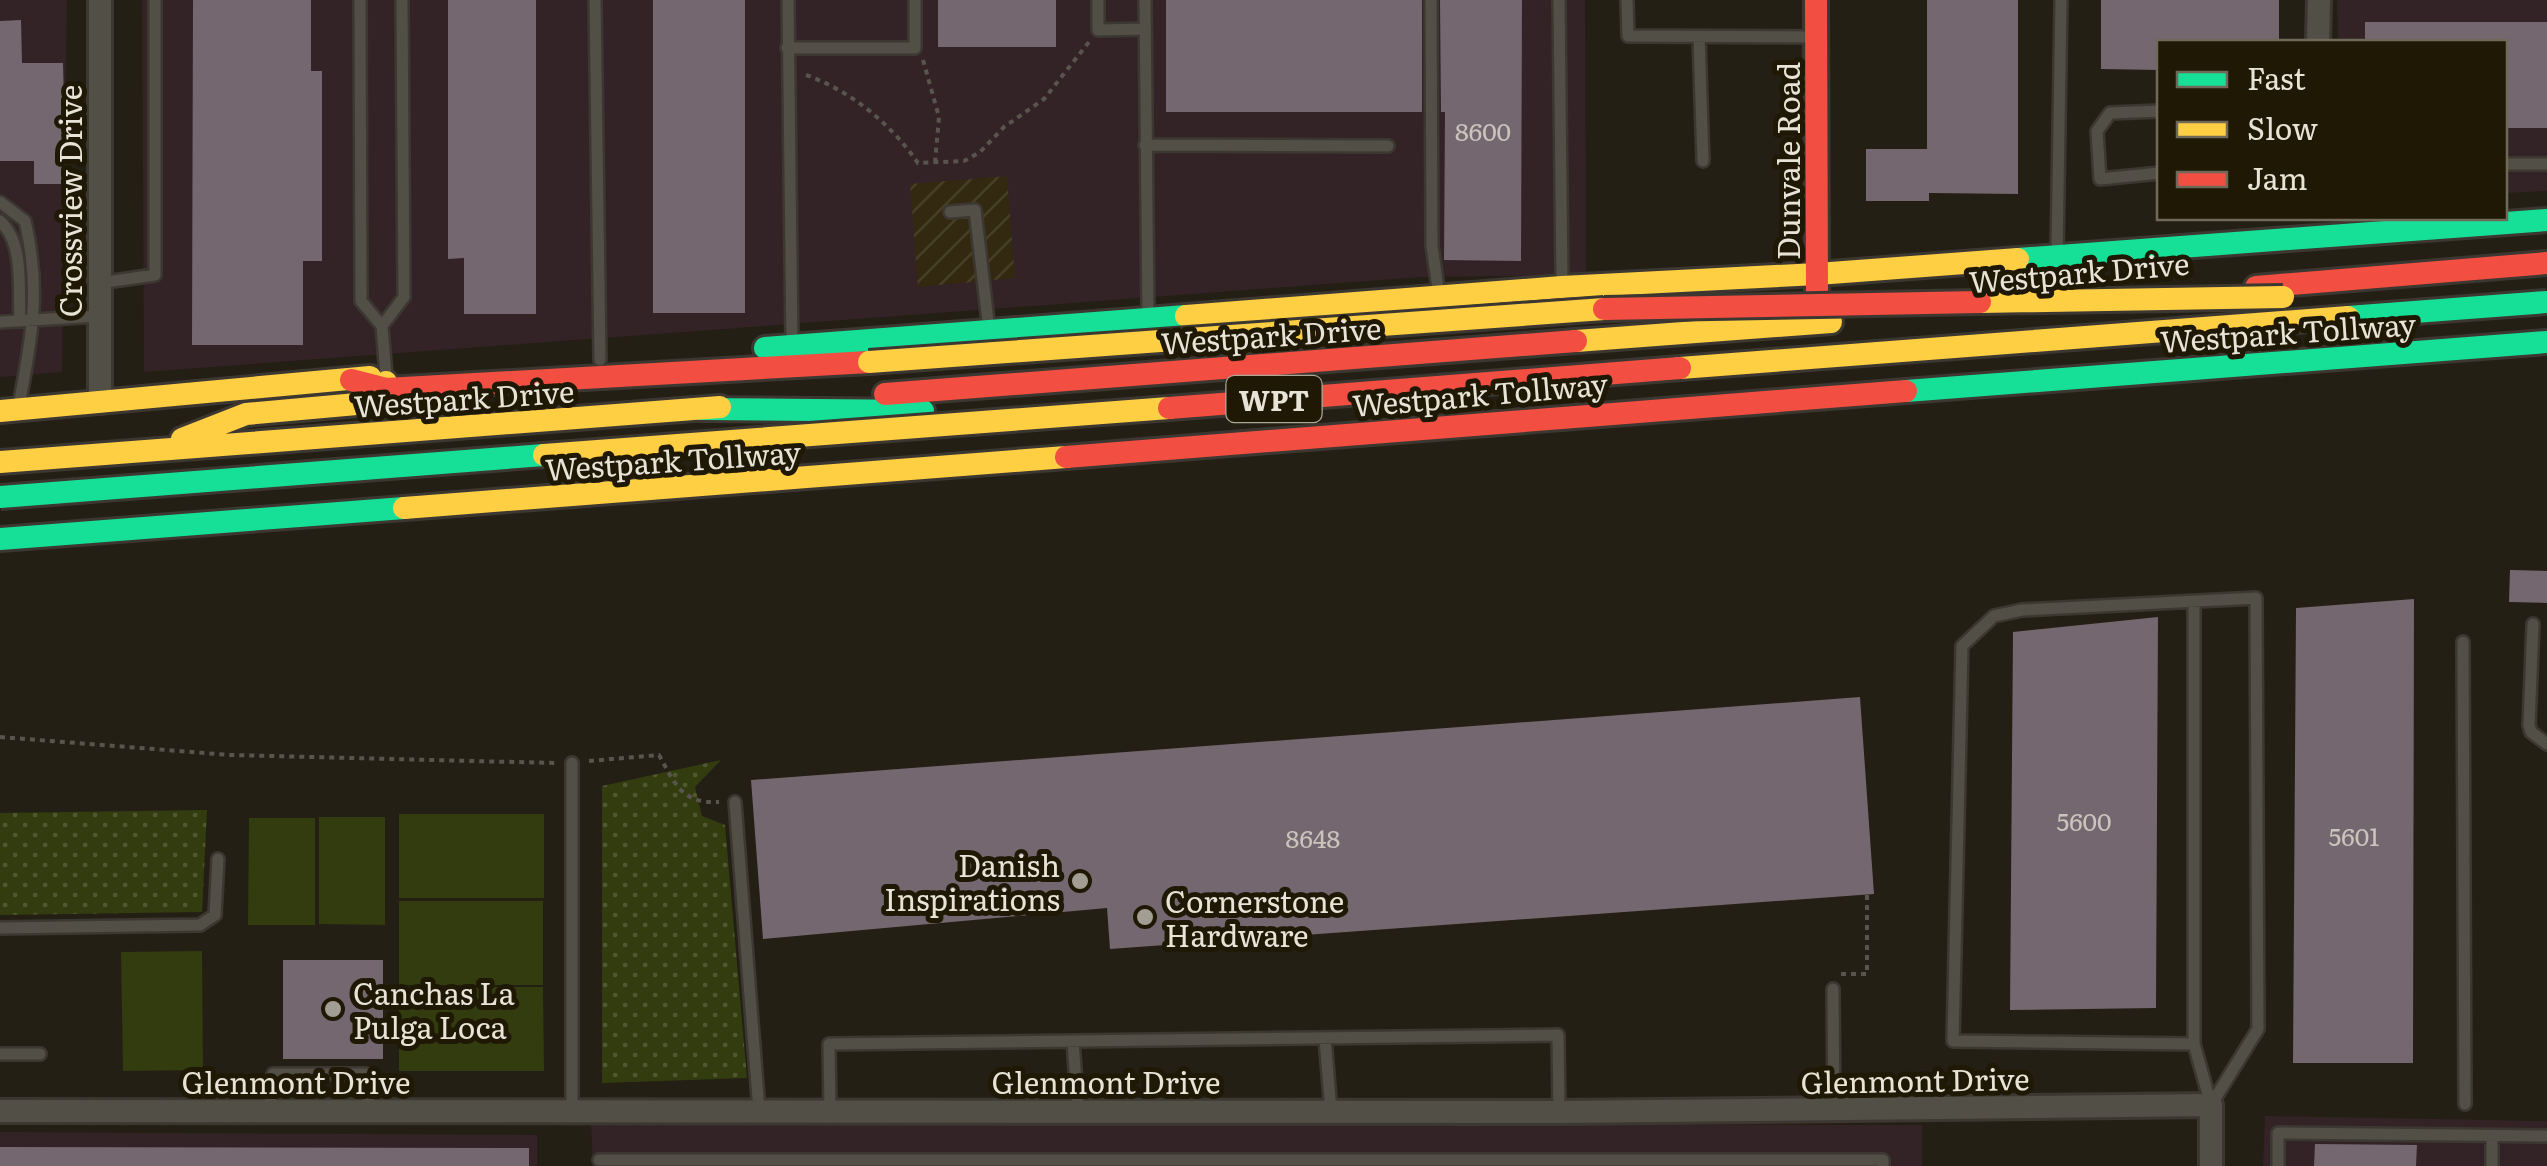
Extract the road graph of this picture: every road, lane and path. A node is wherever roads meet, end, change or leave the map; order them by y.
1 (100, 0) edge
2 (154, 0) edge
3 (360, 0) edge
4 (402, 0) edge
5 (595, 0) edge
6 (788, 0) edge
7 (915, 0) edge
8 (1098, 0) edge
9 (1145, 0) edge
10 (1431, 0) edge
11 (1559, 0) edge
12 (1628, 0) edge
13 (1816, 0) edge
14 (2061, 0) edge
15 (2319, 0) edge
16 (1145, 29) junction
17 (1098, 30) junction
18 (1699, 36) junction
19 (1816, 37) junction
20 (2318, 40) edge
21 (787, 48) junction
22 (915, 48) junction
23 (788, 68) junction
24 (2157, 111) edge
25 (1145, 145) junction
26 (1388, 146) dead end
27 (1703, 162) dead end
28 (935, 163) junction
29 (2507, 164) edge
30 (2547, 164) edge
31 (2157, 174) edge
32 (0, 202) edge
33 (950, 212) dead end
34 (2547, 220) edge
35 (0, 221) edge
36 (2315, 226) edge
37 (2057, 255) junction
38 (2547, 263) edge
39 (1817, 274) junction
40 (99, 283) junction
41 (1562, 287) junction
42 (1440, 298) junction
43 (2547, 300) edge
44 (99, 316) junction
45 (35, 320) junction
46 (20, 321) junction
47 (1148, 321) junction
48 (0, 322) edge
49 (1817, 323) junction
50 (382, 326) junction
51 (989, 332) junction
52 (2547, 342) edge
53 (792, 346) junction
54 (600, 360) junction
55 (386, 382) junction
56 (100, 402) junction
57 (702, 408) junction
58 (9, 410) edge
59 (1515, 420) junction
60 (151, 451) junction
61 (0, 462) edge
62 (0, 497) edge
63 (0, 539) edge
64 (2194, 603) junction
65 (2533, 624) dead end
66 (2463, 642) dead end
67 (0, 738) edge
68 (2547, 744) edge
69 (572, 763) junction
70 (735, 802) joint
71 (218, 860) dead end
72 (1867, 895) dead end
73 (0, 928) edge
74 (1833, 990) joint
75 (1325, 1038) junction
76 (1073, 1041) junction
77 (2194, 1044) junction
78 (0, 1054) edge
79 (40, 1054) dead end
80 (2465, 1104) dead end
81 (2211, 1105) junction
82 (1834, 1110) junction
83 (270, 1111) junction
84 (368, 1111) junction
85 (572, 1111) junction
86 (760, 1111) junction
87 (0, 1112) edge
88 (830, 1112) junction
89 (1078, 1112) junction
90 (1332, 1112) junction
91 (1559, 1112) junction
92 (2492, 1136) junction
93 (2547, 1136) edge
94 (600, 1160) dead end
95 (1222, 1163) edge
96 (1883, 1166) edge
97 (2212, 1166) edge
98 (2278, 1166) edge
99 (2492, 1166) edge

1 - 40 street, Crossview Drive
2 - 40 lane
3 - 50 lane
4 - 50 lane
5 - 54 lane
6 - 21 lane
7 - 22 lane
8 - 17 lane
9 - 16 lane
10 - 42 lane
11 - 41 lane
12 - 18 lane
13 - 19 main road, Dunvale Road
14 - 37 lane
15 - 20 street
16 - 17 lane
16 - 25 lane
17 - 28 path
18 - 19 lane
18 - 27 lane
19 - 39 main road, Dunvale Road
21 - 22 lane
21 - 23 lane
22 - 28 path
23 - 28 path
23 - 53 lane
24 - 31 lane
25 - 26 lane
25 - 47 lane
29 - 30 lane
32 - 45 lane
33 - 51 lane
34 - 36 main road, Westpark Drive
35 - 46 lane
36 - 37 main road, Westpark Drive
37 - 39 main road, Westpark Drive
38 - 49 main road, Westpark Drive
39 - 41 main road, Westpark Drive
39 - 49 main road, Dunvale Road
40 - 44 street, Crossview Drive
41 - 42 main road, Westpark Drive
42 - 47 main road, Westpark Drive
43 - 55 main road, bridge
43 - 62 main road, Westpark Tollway / WPT, bridge
44 - 45 lane
44 - 56 street, Crossview Drive
45 - 46 lane
45 - 58 lane
46 - 48 lane
47 - 51 main road, Westpark Drive
49 - 57 main road, Westpark Drive
50 - 55 lane
51 - 53 main road, Westpark Drive
52 - 59 main road, Westpark Tollway / WPT
53 - 54 main road, Westpark Drive
54 - 55 main road, Westpark Drive
55 - 56 main road, Westpark Drive
55 - 60 main road
56 - 58 main road, Westpark Drive
57 - 59 main road
57 - 60 main road, Westpark Drive
59 - 63 main road, Westpark Tollway / WPT
60 - 61 main road, Westpark Drive
64 - 77 lane
64 - 77 lane
64 - 81 lane
65 - 68 lane
66 - 80 lane
67 - 69 path
69 - 70 path
69 - 85 lane
70 - 86 lane
71 - 73 lane
72 - 74 path
74 - 82 lane
75 - 76 lane
75 - 90 lane
75 - 91 lane
76 - 88 lane
76 - 89 lane
77 - 81 lane
78 - 79 lane
81 - 82 street, Glenmont Drive
81 - 97 street
82 - 91 street, Glenmont Drive
83 - 84 street, Glenmont Drive
83 - 84 lane
83 - 87 street, Glenmont Drive
84 - 85 street, Glenmont Drive
85 - 86 street, Glenmont Drive
86 - 88 street, Glenmont Drive
88 - 89 street, Glenmont Drive
89 - 90 street, Glenmont Drive
90 - 91 street, Glenmont Drive
92 - 93 lane
92 - 98 lane
92 - 99 lane
94 - 95 lane
95 - 96 lane

